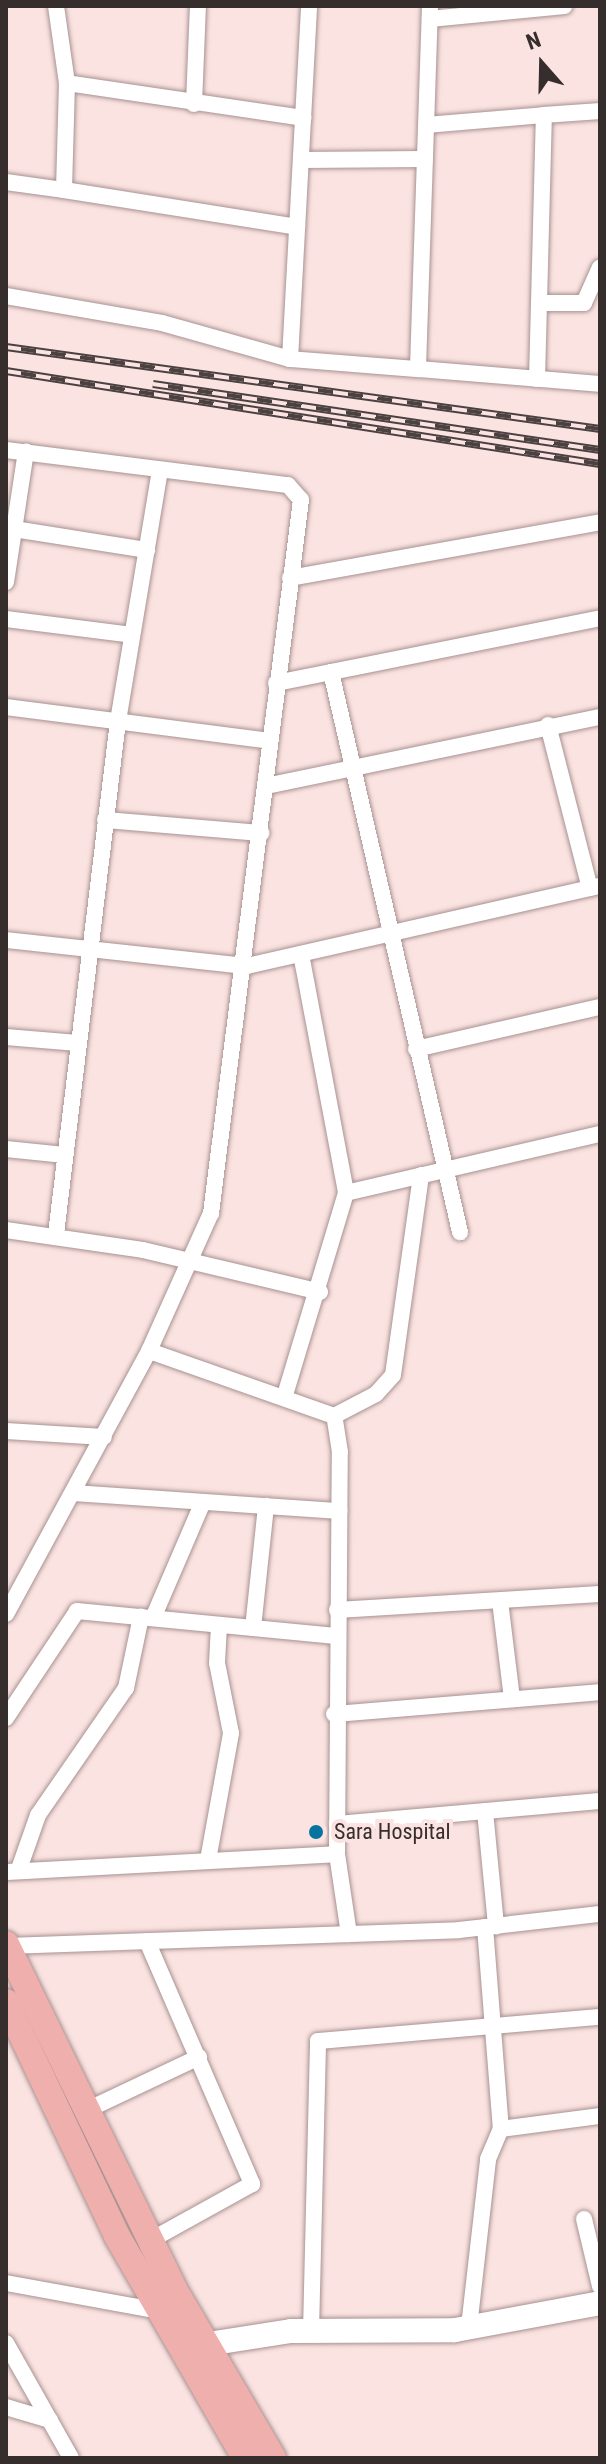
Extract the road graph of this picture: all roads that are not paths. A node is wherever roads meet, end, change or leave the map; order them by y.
1 (56, 6) edge
2 (198, 6) edge
3 (309, 6) edge
4 (564, 6) edge
5 (430, 13) edge
6 (67, 83) junction
7 (194, 104) junction
8 (600, 111) edge
9 (544, 115) junction
10 (303, 118) junction
11 (426, 125) junction
12 (425, 159) junction
13 (301, 160) junction
14 (6, 182) edge
15 (64, 190) junction
16 (297, 227) junction
17 (600, 267) edge
18 (6, 296) edge
19 (540, 303) junction
20 (290, 359) junction
21 (418, 369) junction
22 (537, 379) junction
23 (600, 384) edge
24 (6, 450) edge
25 (26, 452) junction
26 (160, 470) junction
27 (600, 522) edge
28 (14, 529) junction
29 (147, 550) junction
30 (290, 578) junction
31 (6, 582) edge
32 (600, 618) edge
33 (6, 619) edge
34 (132, 635) junction
35 (331, 672) junction
36 (276, 683) junction
37 (6, 707) edge
38 (600, 717) edge
39 (118, 721) junction
40 (548, 725) junction
41 (270, 741) junction
42 (352, 767) junction
43 (266, 786) junction
44 (105, 820) junction
45 (261, 833) junction
46 (595, 887) edge
47 (388, 935) junction
48 (6, 940) edge
49 (89, 951) junction
50 (301, 954) junction
51 (247, 966) junction
52 (600, 1007) edge
53 (6, 1037) edge
54 (78, 1043) junction
55 (416, 1049) junction
56 (600, 1134) edge
57 (6, 1149) edge
58 (65, 1155) junction
59 (445, 1169) junction
60 (421, 1175) junction
61 (346, 1193) junction
62 (6, 1230) edge
63 (460, 1232) dead end
64 (56, 1234) junction
65 (193, 1264) junction
66 (320, 1292) junction
67 (149, 1351) junction
68 (285, 1395) junction
69 (334, 1416) junction
70 (6, 1431) edge
71 (104, 1437) junction
72 (74, 1493) junction
73 (203, 1502) junction
74 (266, 1506) junction
75 (339, 1511) junction
76 (600, 1596) edge
77 (500, 1601) junction
78 (337, 1610) junction
79 (6, 1614) edge
80 (147, 1618) junction
81 (219, 1625) junction
82 (253, 1628) junction
83 (336, 1636) junction
84 (600, 1692) edge
85 (512, 1699) junction
86 (334, 1714) junction
87 (6, 1718) edge
88 (600, 1801) edge
89 (485, 1811) junction
90 (337, 1824) junction
91 (337, 1854) junction
92 (208, 1860) junction
93 (12, 1871) edge
94 (600, 1914) edge
95 (491, 1927) junction
96 (349, 1934) junction
97 (147, 1941) junction
98 (6, 1945) edge
99 (6, 2002) edge
100 (600, 2017) edge
101 (488, 2026) junction
102 (12, 2031) edge
103 (199, 2057) junction
104 (87, 2110) junction
105 (600, 2116) edge
106 (501, 2129) junction
107 (584, 2219) dead end
108 (151, 2240) junction
109 (6, 2283) edge
110 (600, 2286) edge
111 (600, 2303) edge
112 (160, 2311) junction
113 (469, 2327) junction
114 (311, 2331) junction
115 (6, 2343) edge
116 (197, 2351) junction
117 (6, 2407) edge
118 (50, 2420) junction
119 (71, 2458) edge
120 (245, 2458) edge
121 (273, 2458) edge

1 - 6 street
2 - 7 street
3 - 10 street
4 - 5 street
5 - 11 street
6 - 7 street
6 - 15 street
7 - 10 street
8 - 9 street
9 - 11 street
9 - 19 street
10 - 13 street
11 - 12 street
12 - 13 street
12 - 21 street
13 - 16 street
14 - 15 street
15 - 16 street
16 - 20 street
17 - 19 street
18 - 20 street
19 - 22 street
20 - 21 street
21 - 22 street
22 - 23 street
24 - 25 street
25 - 26 street
25 - 28 street
26 - 29 street
26 - 30 street
27 - 30 street
28 - 29 street
28 - 31 street
29 - 34 street
30 - 36 street
32 - 35 street
33 - 34 street
34 - 39 street
35 - 36 street
35 - 42 street
36 - 41 street
37 - 39 street
38 - 40 street
39 - 41 street
39 - 44 street
40 - 42 street
40 - 46 street
41 - 43 street
42 - 43 street
42 - 47 street
43 - 45 street
44 - 45 street
44 - 49 street
45 - 51 street
46 - 47 street
47 - 50 street
47 - 55 street
48 - 49 street
49 - 51 street
49 - 54 street
50 - 51 street
50 - 61 street
51 - 65 street
52 - 55 street
53 - 54 street
54 - 58 street
55 - 59 street
56 - 59 street
57 - 58 street
58 - 64 street
59 - 60 street
59 - 63 street
60 - 61 street
60 - 69 street
61 - 66 street
62 - 64 street
64 - 65 street
65 - 66 street
65 - 67 street
66 - 68 street
67 - 68 street
67 - 71 street
68 - 69 street
69 - 75 street
70 - 71 street
71 - 72 street
72 - 73 street
72 - 79 street
73 - 74 street
73 - 80 street
74 - 75 street
74 - 82 street
75 - 78 street
76 - 77 street
77 - 78 street
77 - 85 street
78 - 83 street
80 - 81 street
80 - 87 street
80 - 93 street
81 - 82 street
81 - 92 street
82 - 83 street
83 - 86 street
84 - 85 street
85 - 86 street
86 - 90 street
88 - 89 street
89 - 90 street
89 - 95 street
90 - 91 street
91 - 92 street
91 - 96 street
92 - 93 street
94 - 95 street
95 - 96 street
95 - 101 street
96 - 97 street
97 - 98 street
97 - 103 street
98 - 104 main road
99 - 102 main road
100 - 101 street
101 - 106 street
101 - 114 street
102 - 112 main road
103 - 104 street
103 - 108 street
104 - 108 main road
105 - 106 street
106 - 113 street
107 - 110 street
108 - 116 main road
109 - 112 street
111 - 113 street
112 - 116 main road
113 - 114 street
114 - 116 street
115 - 118 street
116 - 120 main road
116 - 121 main road
117 - 118 street
118 - 119 street

